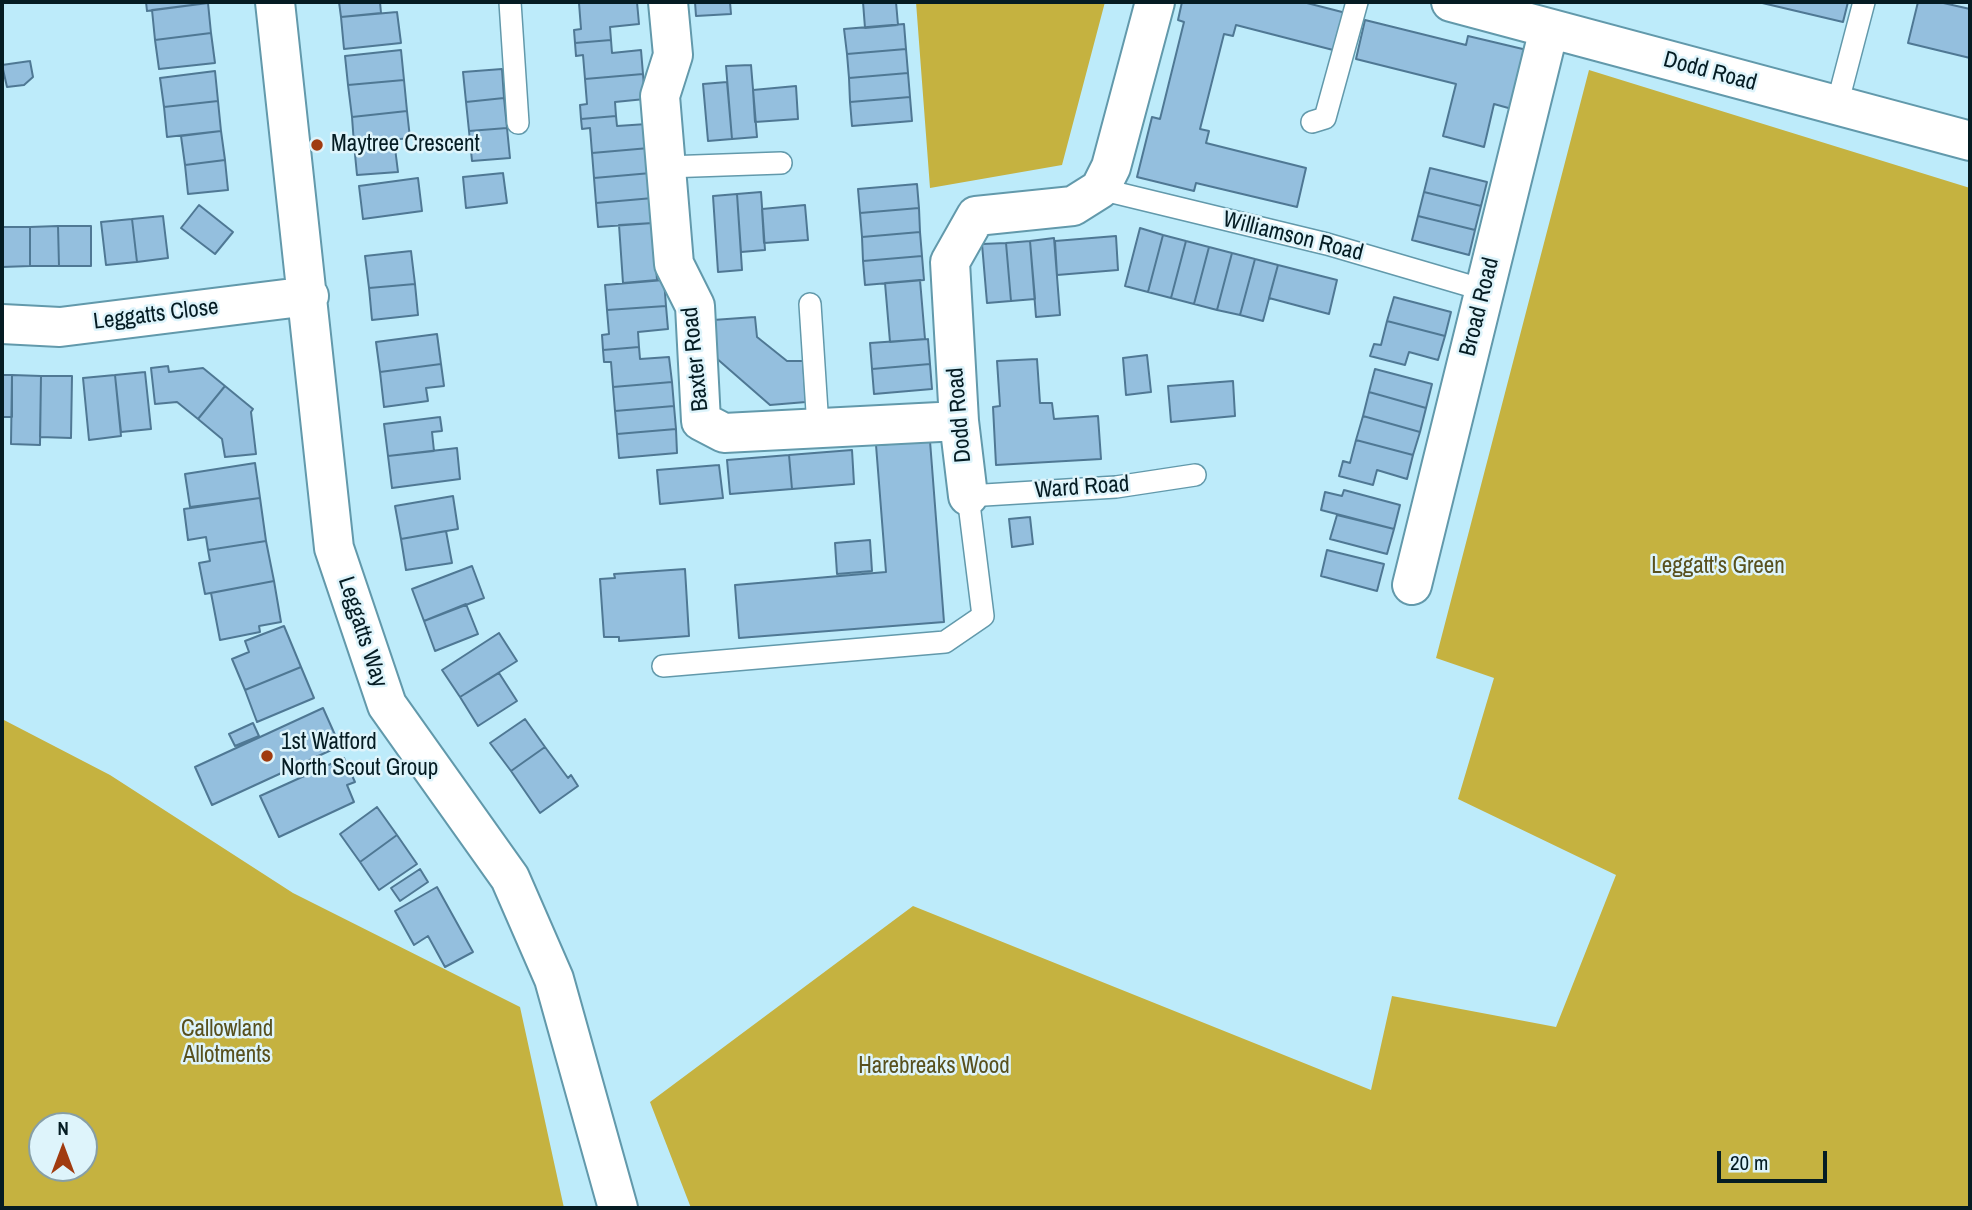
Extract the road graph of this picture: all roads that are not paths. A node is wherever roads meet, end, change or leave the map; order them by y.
1 (275, 2) edge
2 (510, 2) edge
3 (1155, 2) edge
4 (1357, 2) edge
5 (1451, 2) edge
6 (1864, 2) edge
7 (677, 3) edge
8 (1549, 29) junction
9 (1837, 105) junction
10 (1312, 122) dead end
11 (518, 123) dead end
12 (1970, 141) edge
13 (781, 163) dead end
14 (666, 167) junction
15 (1100, 189) junction
16 (1484, 290) junction
17 (309, 296) junction
18 (810, 304) dead end
19 (2, 324) edge
20 (959, 421) junction
21 (818, 427) junction
22 (1195, 475) dead end
23 (968, 496) junction
24 (1412, 584) dead end
25 (663, 666) dead end
26 (618, 1208) edge

1 - 17 street, Leggatts Way
2 - 11 lane
3 - 15 street
4 - 10 lane
5 - 8 street, Dodd Road
6 - 9 lane
7 - 14 street, Baxter Road
8 - 9 street, Dodd Road
8 - 16 street, Broad Road
9 - 12 street, Dodd Road
13 - 14 lane
14 - 21 street, Baxter Road
15 - 16 lane, Williamson Road
15 - 20 street, Dodd Road
16 - 24 street, Broad Road
17 - 19 street, Leggatts Close
17 - 26 street, Leggatts Way
18 - 21 lane
20 - 21 street, Baxter Road
20 - 23 street, Dodd Road
22 - 23 lane, Ward Road
23 - 25 lane, Dodd Road

